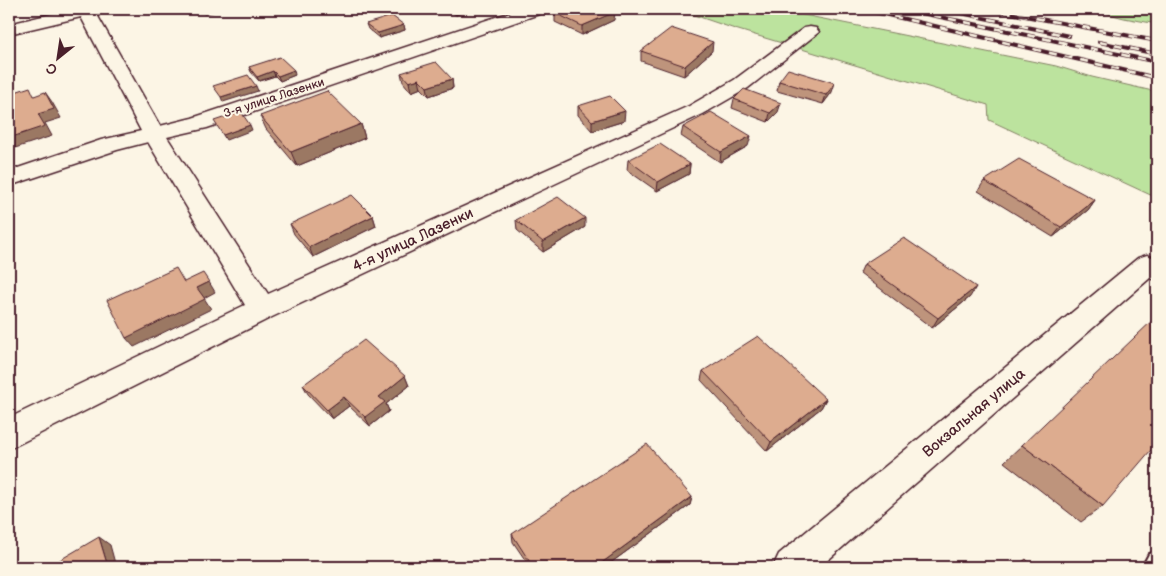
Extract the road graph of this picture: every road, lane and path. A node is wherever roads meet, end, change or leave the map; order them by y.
1 (88, 9) edge
2 (536, 9) edge
3 (9, 29) edge
4 (810, 32) dead end
5 (154, 134) junction
6 (9, 179) edge
7 (1157, 270) edge
8 (262, 309) junction
9 (9, 434) edge
10 (1157, 562) edge
11 (792, 567) edge
12 (1153, 567) edge

1 - 3 street
1 - 5 street
2 - 5 street, 3-я улица Лазенки
4 - 8 street, 4-я улица Лазенки
5 - 6 street, 3-я улица Лазенки
5 - 8 street
7 - 11 street, Вокзальная улица
8 - 9 street, 4-я улица Лазенки
10 - 12 lane

